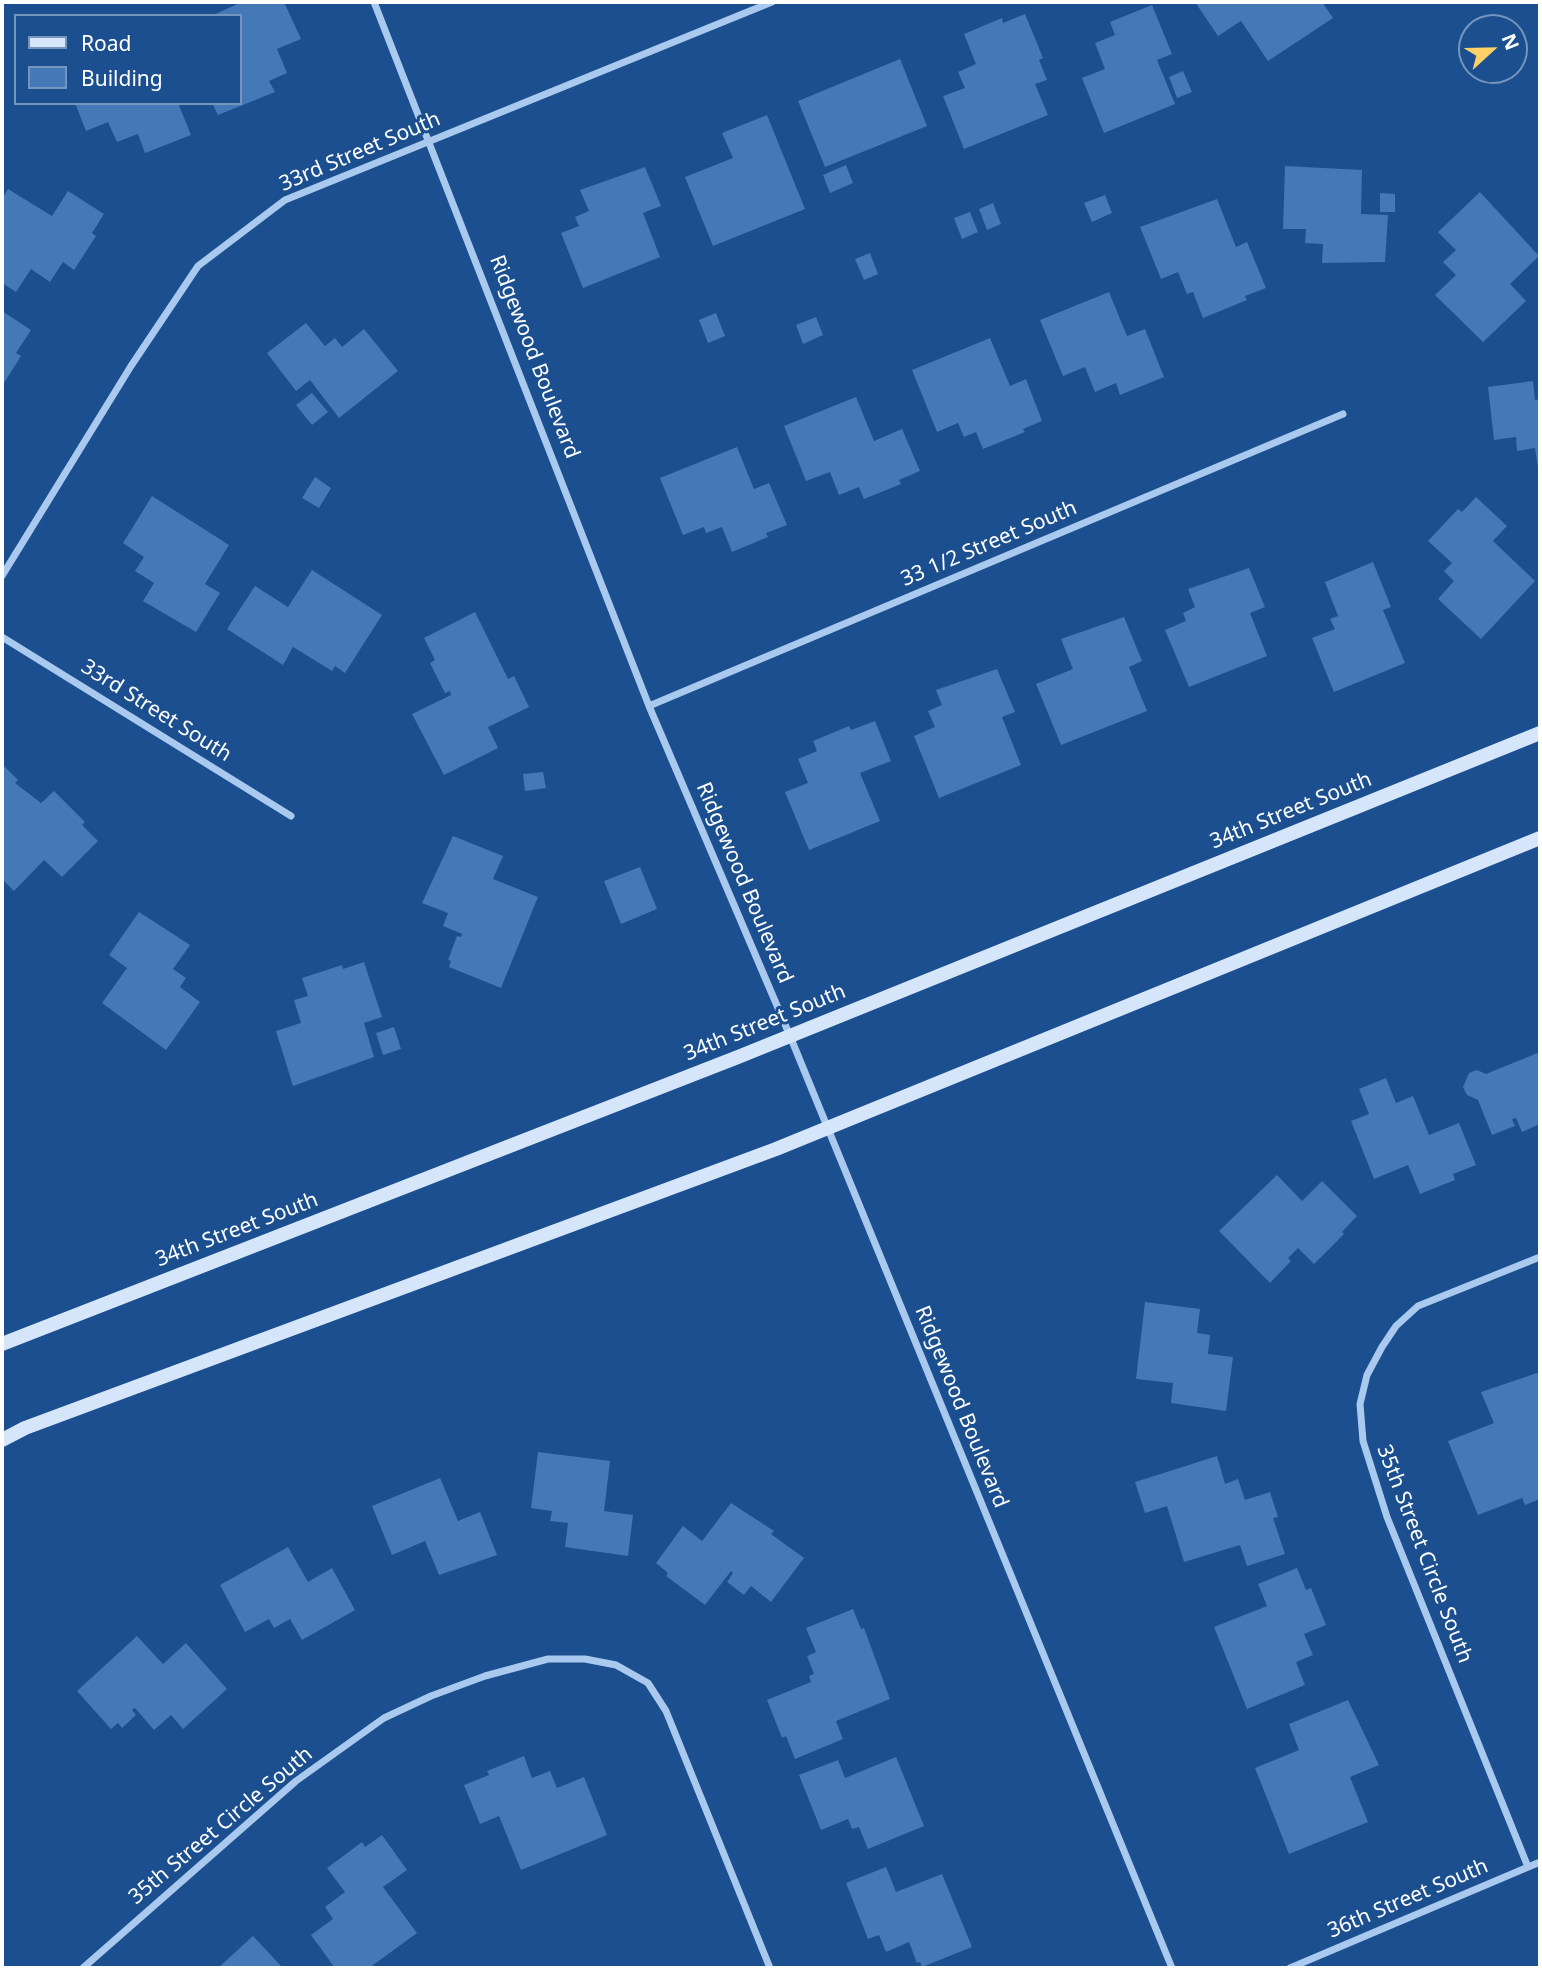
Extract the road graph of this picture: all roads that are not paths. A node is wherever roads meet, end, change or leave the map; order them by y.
1 (374, 2) edge
2 (772, 2) edge
3 (431, 141) junction
4 (1343, 414) dead end
5 (2, 576) edge
6 (2, 636) edge
7 (649, 706) junction
8 (1540, 733) edge
9 (291, 816) dead end
10 (1540, 838) edge
11 (790, 1036) junction
12 (827, 1127) junction
13 (1540, 1257) edge
14 (2, 1344) edge
15 (2, 1440) edge
16 (1540, 1862) edge
17 (1528, 1867) junction
18 (83, 1968) edge
19 (770, 1968) edge
20 (1172, 1968) edge
21 (1290, 1968) edge

1 - 3 street, Ridgewood Boulevard
2 - 3 street, 33rd Street South
3 - 5 street, 33rd Street South
3 - 7 street, Ridgewood Boulevard
4 - 7 street, 33 1/2 Street South
6 - 9 street, 33rd Street South
7 - 11 street, Ridgewood Boulevard
8 - 11 main road, 34th Street South
10 - 12 main road
11 - 12 street, Ridgewood Boulevard
11 - 14 main road, 34th Street South
12 - 15 main road
12 - 20 street, Ridgewood Boulevard
13 - 17 street, 35th Street Circle South
16 - 17 street, 36th Street South
17 - 21 street, 36th Street South
18 - 19 street, 35th Street Circle South

